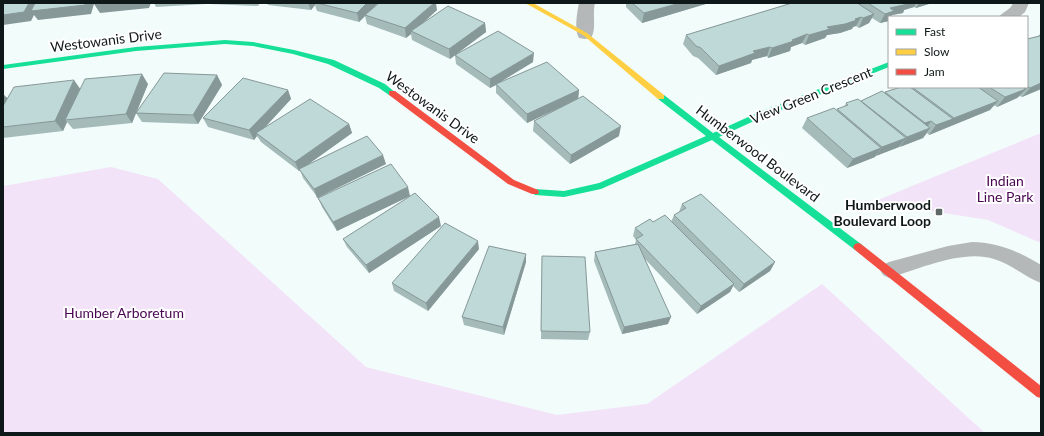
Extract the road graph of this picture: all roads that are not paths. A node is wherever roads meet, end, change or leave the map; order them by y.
1 (528, 3) edge
2 (587, 3) edge
3 (1021, 3) edge
4 (1009, 16) edge
5 (585, 34) junction
6 (888, 64) edge
7 (3, 67) edge
8 (712, 137) junction
9 (889, 270) junction
10 (1041, 274) edge
11 (1041, 393) edge

1 - 5 street, Humberwood Boulevard
2 - 5 street
3 - 4 street
5 - 8 street, Humberwood Boulevard
6 - 8 street, View Green Crescent
7 - 8 street, Westowanis Drive
8 - 9 street, Humberwood Boulevard
9 - 10 lane
9 - 11 street, Humberwood Boulevard

